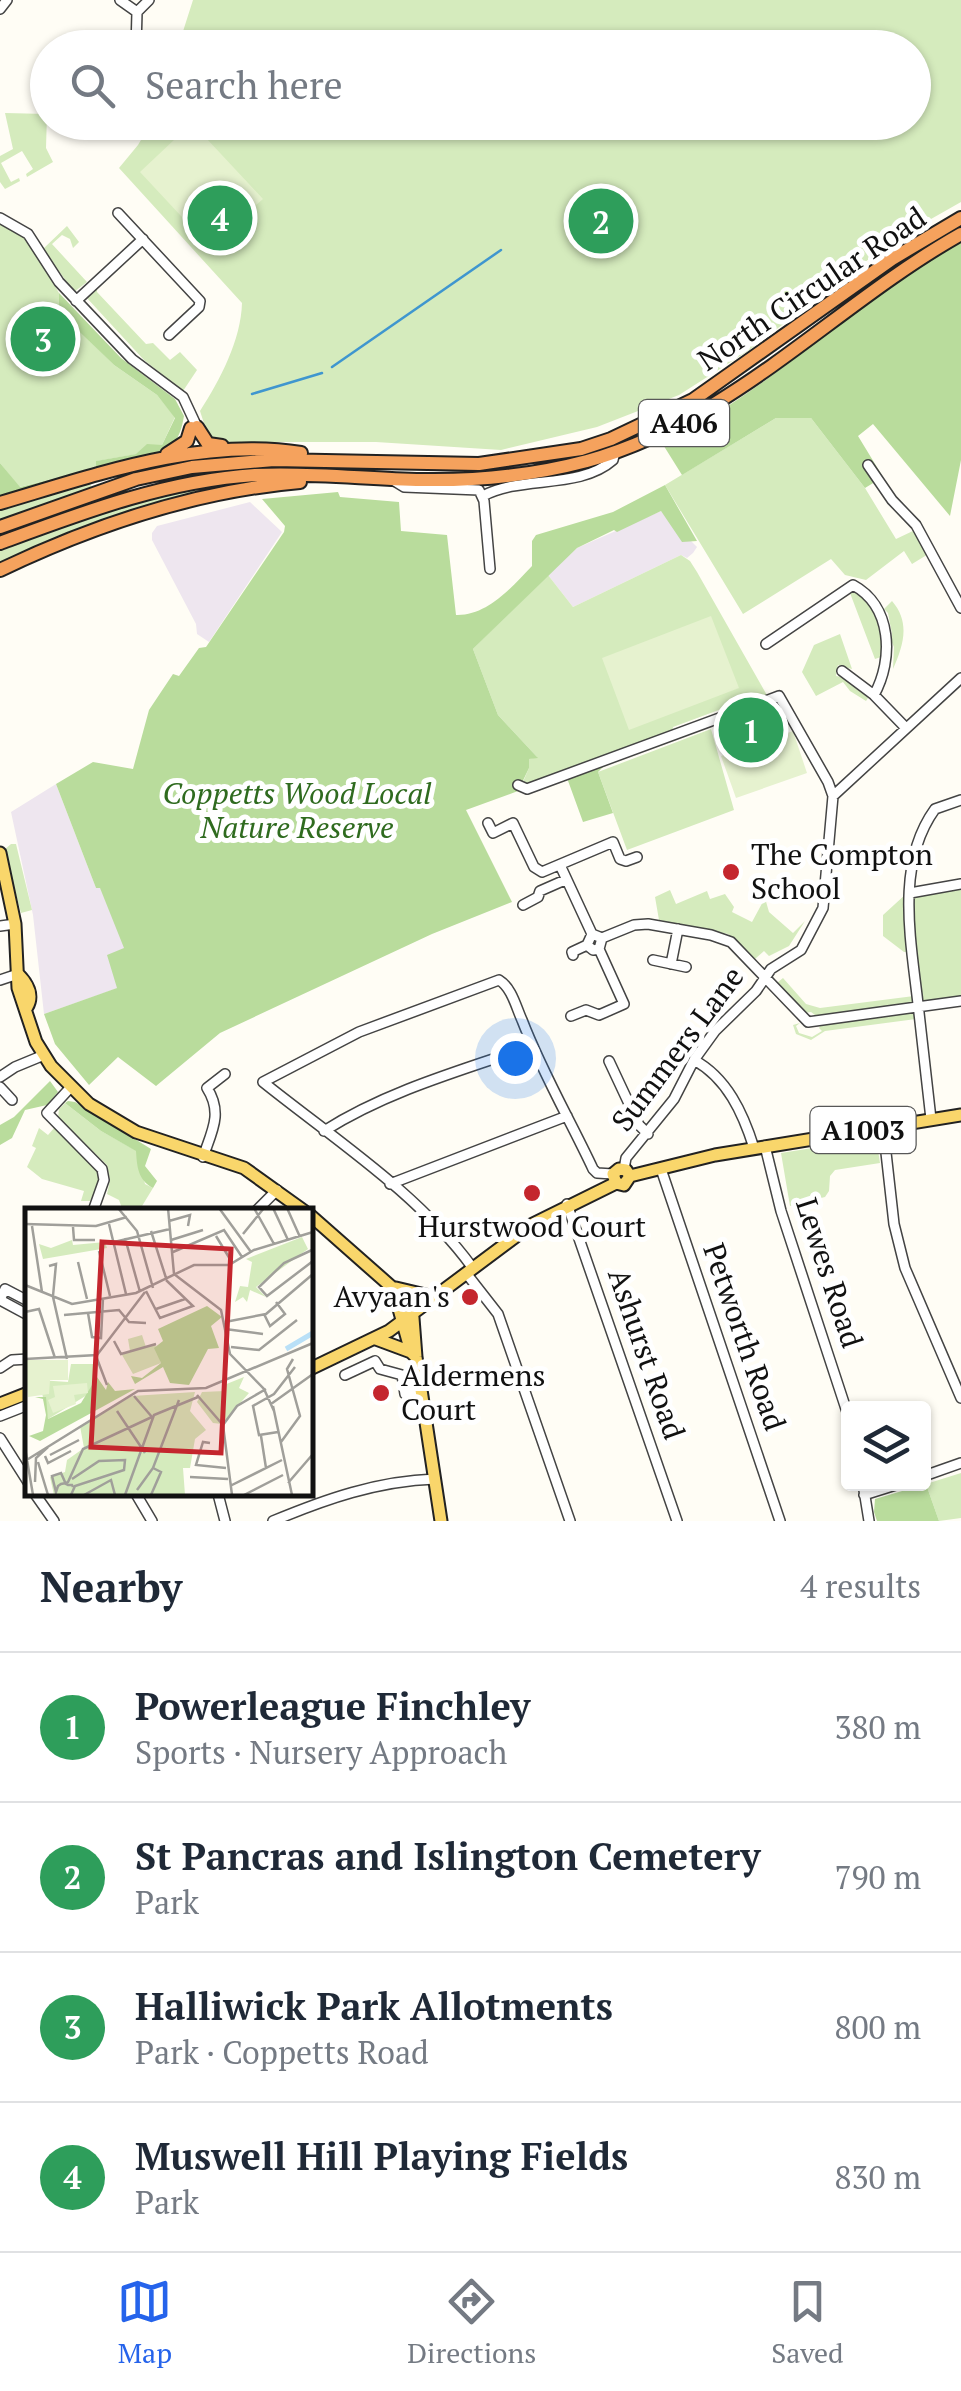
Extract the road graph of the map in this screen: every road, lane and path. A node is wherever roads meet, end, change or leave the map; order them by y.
1 (7, 0) edge
2 (120, 0) edge
3 (149, 0) edge
4 (0, 9) edge
5 (137, 12) junction
6 (136, 30) edge
7 (118, 213) dead end
8 (0, 218) edge
9 (961, 218) edge
10 (961, 234) edge
11 (143, 239) junction
12 (76, 301) junction
13 (169, 335) dead end
14 (194, 427) junction
15 (260, 450) junction
16 (614, 452) junction
17 (342, 460) junction
18 (147, 463) junction
19 (868, 465) dead end
20 (357, 477) junction
21 (391, 479) junction
22 (483, 496) junction
23 (0, 503) edge
24 (0, 527) edge
25 (0, 543) edge
26 (490, 569) dead end
27 (0, 570) edge
28 (961, 608) edge
29 (766, 644) dead end
30 (842, 671) dead end
31 (961, 678) edge
32 (874, 695) junction
33 (905, 727) junction
34 (518, 785) dead end
35 (833, 796) junction
36 (961, 800) edge
37 (488, 823) dead end
38 (0, 854) edge
39 (637, 857) dead end
40 (560, 865) junction
41 (565, 880) junction
42 (961, 884) edge
43 (910, 892) junction
44 (523, 905) dead end
45 (15, 924) junction
46 (0, 926) edge
47 (678, 929) junction
48 (597, 940) junction
49 (572, 955) dead end
50 (653, 960) dead end
51 (672, 964) junction
52 (686, 967) dead end
53 (18, 974) junction
54 (762, 978) junction
55 (0, 980) edge
56 (961, 1002) edge
57 (918, 1007) junction
58 (571, 1016) dead end
59 (532, 1046) junction
60 (44, 1056) junction
61 (694, 1060) junction
62 (609, 1061) dead end
63 (225, 1074) dead end
64 (0, 1078) edge
65 (0, 1088) edge
66 (70, 1088) junction
67 (12, 1100) dead end
68 (961, 1115) edge
69 (566, 1116) junction
70 (931, 1119) junction
71 (882, 1126) junction
72 (324, 1131) junction
73 (648, 1134) junction
74 (759, 1147) junction
75 (203, 1156) junction
76 (661, 1169) junction
77 (621, 1175) junction
78 (390, 1184) junction
79 (277, 1190) junction
80 (568, 1204) junction
81 (94, 1208) edge
82 (259, 1208) edge
83 (300, 1208) edge
84 (312, 1218) edge
85 (469, 1270) junction
86 (392, 1287) junction
87 (434, 1297) junction
88 (25, 1299) edge
89 (25, 1313) edge
90 (409, 1317) junction
91 (376, 1339) junction
92 (414, 1355) junction
93 (25, 1358) edge
94 (0, 1368) edge
95 (312, 1368) edge
96 (345, 1375) dead end
97 (421, 1391) junction
98 (25, 1394) edge
99 (961, 1398) edge
100 (843, 1401) edge
101 (0, 1404) edge
102 (25, 1406) edge
103 (0, 1416) edge
104 (0, 1438) edge
105 (961, 1464) edge
106 (931, 1474) edge
107 (25, 1477) edge
108 (435, 1479) junction
109 (864, 1491) edge
110 (36, 1496) edge
111 (137, 1496) edge
112 (219, 1496) edge
113 (304, 1496) edge
114 (308, 1507) junction
115 (54, 1521) edge
116 (152, 1521) edge
117 (225, 1521) edge
118 (273, 1521) edge
119 (442, 1521) edge
120 (570, 1521) edge
121 (676, 1521) edge
122 (780, 1521) edge
123 (869, 1521) edge

1 - 4 street
2 - 5 street
3 - 5 street
5 - 6 street
7 - 11 street
8 - 12 street
9 - 17 highway, North Circular Road / A406
10 - 16 highway, North Circular Road / A406
11 - 12 street
11 - 13 street
12 - 14 street
14 - 15 highway
14 - 18 highway
15 - 17 highway
15 - 18 highway
16 - 21 highway, North Circular Road / A406
16 - 22 street
17 - 24 highway, A406
18 - 23 highway
19 - 28 street
20 - 21 highway, North Circular Road / A406
20 - 25 highway, A406
20 - 27 highway, A406
21 - 22 street
22 - 26 street
29 - 32 street
30 - 32 street
31 - 33 street
32 - 33 street
33 - 35 street
34 - 35 street
35 - 54 street, Summers Lane
36 - 43 street
37 - 40 street
38 - 45 main road
39 - 40 street
40 - 41 street
41 - 44 street
41 - 48 street
42 - 43 street
43 - 57 street
45 - 46 street
45 - 53 main road
47 - 48 street
47 - 51 street
47 - 54 street
48 - 49 street
48 - 58 street
50 - 51 street
51 - 52 street
53 - 55 street
53 - 60 main road
54 - 57 street
54 - 61 street, Summers Lane
56 - 57 street
57 - 70 street
59 - 69 street
59 - 72 street
59 - 72 street
60 - 64 street
60 - 66 main road
61 - 73 street, Summers Lane
61 - 74 street, Lewes Road
62 - 73 street
63 - 75 street
65 - 67 street
66 - 75 main road
66 - 81 street
68 - 70 main road, A1003
69 - 77 street
69 - 78 street
70 - 71 main road, A1003
71 - 74 main road, A1003
71 - 99 street
72 - 78 street
73 - 77 street, Summers Lane
74 - 76 main road, A1003
74 - 100 street, Lewes Road
75 - 79 main road
76 - 77 main road, A1003
76 - 122 street, Petworth Road
77 - 80 main road, A1003
78 - 85 street
79 - 82 street
79 - 83 main road
80 - 85 main road, A1003
80 - 121 street, Ashurst Road
84 - 86 main road
85 - 87 main road, A1003
85 - 120 street
86 - 87 main road
86 - 90 main road
87 - 90 main road, A1003
88 - 89 street
90 - 91 main road, A1003
90 - 92 main road
91 - 92 main road
91 - 95 main road, A1003
92 - 97 main road
93 - 94 street
96 - 97 street
97 - 108 main road
98 - 101 main road
102 - 103 street
104 - 107 street
105 - 106 street
108 - 114 street
108 - 119 main road
109 - 123 street
110 - 115 street
111 - 116 street
112 - 117 street
113 - 114 street
114 - 118 street

